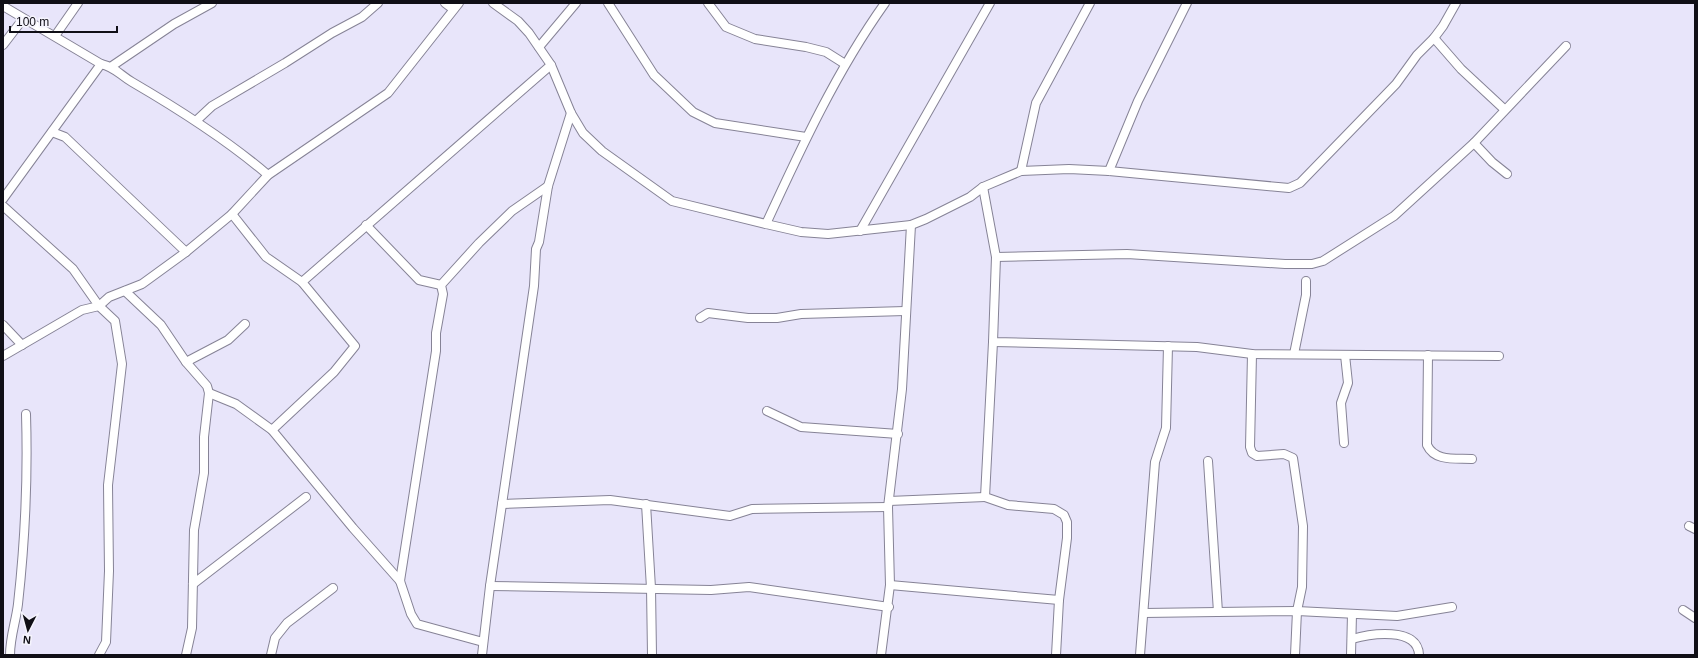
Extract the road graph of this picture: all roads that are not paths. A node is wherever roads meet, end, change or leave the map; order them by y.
1 (78, 3) edge
2 (212, 3) edge
3 (378, 3) edge
4 (445, 3) edge
5 (492, 3) edge
6 (576, 3) edge
7 (608, 3) edge
8 (708, 3) edge
9 (886, 3) edge
10 (990, 3) edge
11 (1090, 3) edge
12 (1187, 3) edge
13 (1456, 3) edge
14 (3, 6) edge
15 (456, 6) edge
16 (23, 19) junction
17 (55, 36) junction
18 (1434, 38) junction
19 (3, 46) edge
20 (1566, 46) dead end
21 (539, 47) junction
22 (101, 64) junction
23 (845, 64) junction
24 (551, 65) junction
25 (112, 66) junction
26 (1504, 109) junction
27 (571, 113) junction
28 (197, 120) junction
29 (52, 132) junction
30 (806, 137) junction
31 (1474, 143) junction
32 (1109, 171) junction
33 (1021, 172) junction
34 (1507, 174) dead end
35 (268, 175) junction
36 (548, 186) junction
37 (983, 187) junction
38 (3, 199) edge
39 (3, 206) edge
40 (232, 214) junction
41 (766, 224) junction
42 (366, 225) junction
43 (911, 225) junction
44 (860, 231) junction
45 (186, 252) junction
46 (996, 257) junction
47 (1306, 281) dead end
48 (302, 282) junction
49 (441, 285) junction
50 (125, 291) junction
51 (99, 306) junction
52 (905, 311) junction
53 (700, 318) dead end
54 (245, 324) dead end
55 (3, 325) edge
56 (993, 342) junction
57 (22, 345) junction
58 (1168, 346) junction
59 (1252, 354) junction
60 (1294, 354) junction
61 (1345, 354) junction
62 (1428, 355) junction
63 (3, 356) edge
64 (1499, 356) dead end
65 (186, 362) junction
66 (209, 393) junction
67 (767, 411) dead end
68 (26, 414) dead end
69 (272, 430) junction
70 (898, 434) junction
71 (1344, 442) dead end
72 (1472, 459) dead end
73 (1208, 461) dead end
74 (306, 496) dead end
75 (985, 497) junction
76 (502, 504) junction
77 (646, 504) junction
78 (889, 504) junction
79 (400, 582) junction
80 (193, 584) junction
81 (890, 585) junction
82 (490, 586) junction
83 (333, 588) dead end
84 (651, 588) junction
85 (1059, 600) junction
86 (889, 607) junction
87 (1452, 607) dead end
88 (1683, 610) dead end
89 (1297, 611) junction
90 (1218, 612) junction
91 (1144, 613) junction
92 (1352, 614) junction
93 (1695, 618) edge
94 (1352, 640) junction
95 (483, 642) junction
96 (10, 655) edge
97 (98, 655) edge
98 (186, 655) edge
99 (271, 655) edge
100 (482, 655) edge
101 (652, 655) edge
102 (881, 655) edge
103 (1056, 655) edge
104 (1140, 655) edge
105 (1295, 655) edge
106 (1351, 655) edge
107 (1419, 655) edge

1 - 17 street
2 - 25 street
3 - 28 street
4 - 15 street
5 - 21 street
6 - 21 street
7 - 30 street
8 - 23 street
9 - 23 street
10 - 44 street
11 - 33 street
12 - 32 street
13 - 18 street
14 - 16 street
15 - 35 street
16 - 17 street
16 - 19 street
17 - 22 street
18 - 26 street
18 - 32 street
20 - 26 street
21 - 24 street
22 - 25 street
22 - 29 street
23 - 30 street
24 - 27 street
24 - 42 street
25 - 28 street
26 - 31 street
27 - 36 street
27 - 41 street
28 - 35 street
29 - 38 street
29 - 45 street
30 - 41 street
31 - 34 street
31 - 46 street
32 - 33 street
33 - 37 street
35 - 40 street
36 - 49 street
36 - 76 street
37 - 43 street
37 - 46 street
39 - 51 street
40 - 45 street
40 - 48 street
41 - 44 street
42 - 48 street
42 - 49 street
43 - 44 street
43 - 52 street
45 - 50 street
46 - 56 street
47 - 60 street
48 - 69 street
49 - 79 street
50 - 51 street
50 - 65 street
51 - 57 street
51 - 97 street
52 - 53 street
52 - 70 street
54 - 65 street
55 - 57 street
56 - 58 street
56 - 75 street
57 - 63 street
58 - 59 street
58 - 91 street
59 - 60 street
59 - 89 street
60 - 61 street
61 - 62 street
61 - 71 street
62 - 64 street
62 - 72 street
65 - 66 street
66 - 69 street
66 - 80 street
67 - 70 street
68 - 96 street
69 - 79 street
70 - 78 street
73 - 90 street
74 - 80 street
75 - 78 street
75 - 85 street
76 - 77 street
76 - 82 street
77 - 78 street
77 - 84 street
78 - 81 street
79 - 95 street
80 - 98 street
81 - 85 street
81 - 86 street
82 - 84 street
82 - 95 street
83 - 99 street
84 - 86 street
84 - 101 street
85 - 103 street
86 - 102 street
87 - 92 street
88 - 93 street
89 - 90 street
89 - 92 street
89 - 105 street
90 - 91 street
91 - 104 street
92 - 94 street
94 - 106 street
94 - 107 street
95 - 100 street

